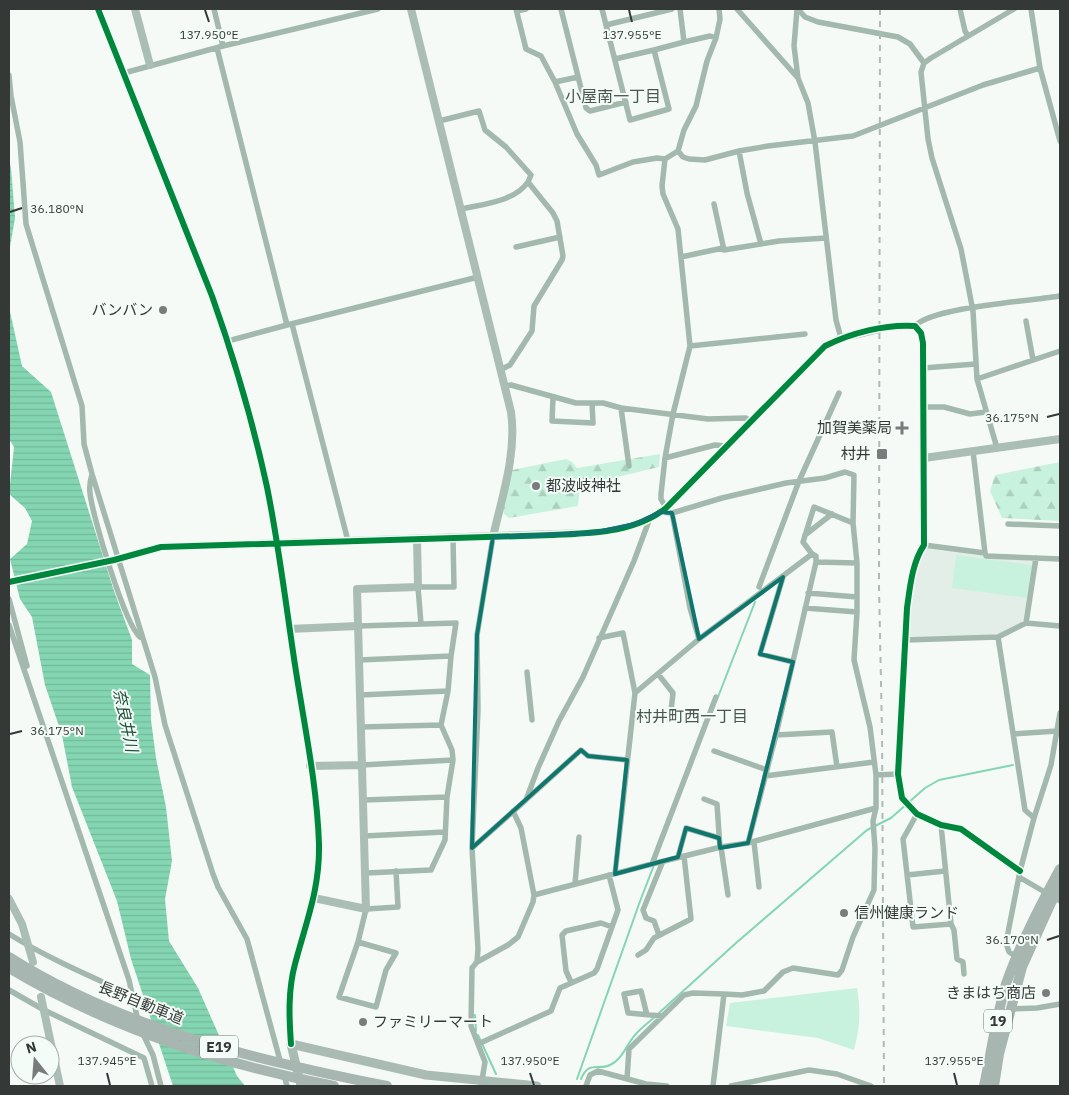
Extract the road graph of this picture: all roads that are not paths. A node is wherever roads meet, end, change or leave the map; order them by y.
1 (98, 9) edge
2 (135, 9) edge
3 (214, 9) edge
4 (378, 9) edge
5 (411, 9) edge
6 (526, 9) edge
7 (562, 9) edge
8 (602, 9) edge
9 (672, 9) edge
10 (680, 9) edge
11 (719, 9) edge
12 (737, 9) edge
13 (797, 9) edge
14 (960, 9) edge
15 (1014, 9) edge
16 (1030, 9) edge
17 (516, 10) edge
18 (606, 25) junction
19 (968, 36) junction
20 (716, 38) junction
21 (684, 42) junction
22 (223, 46) junction
23 (217, 48) junction
24 (654, 50) junction
25 (615, 59) junction
26 (924, 63) junction
27 (150, 65) junction
28 (1040, 68) junction
29 (124, 73) junction
30 (9, 75) edge
31 (578, 77) junction
32 (798, 78) junction
33 (555, 82) junction
34 (626, 102) junction
35 (925, 108) junction
36 (439, 121) junction
37 (1060, 141) edge
38 (815, 142) junction
39 (678, 151) junction
40 (739, 151) junction
41 (665, 159) junction
42 (528, 182) junction
43 (714, 204) dead end
44 (461, 209) junction
45 (560, 237) junction
46 (826, 238) junction
47 (761, 244) junction
48 (516, 247) dead end
49 (723, 248) junction
50 (681, 257) junction
51 (478, 277) junction
52 (1060, 296) edge
53 (973, 308) junction
54 (1026, 321) dead end
55 (289, 325) junction
56 (915, 326) junction
57 (879, 329) joint
58 (805, 334) dead end
59 (841, 338) junction
60 (228, 341) junction
61 (690, 346) junction
62 (1060, 351) edge
63 (1033, 360) junction
64 (976, 364) junction
65 (923, 368) junction
66 (502, 369) junction
67 (977, 379) junction
68 (506, 386) junction
69 (838, 393) dead end
70 (553, 397) junction
71 (592, 403) junction
72 (924, 407) junction
73 (621, 408) junction
74 (986, 412) junction
75 (673, 414) junction
76 (751, 421) junction
77 (1060, 439) edge
78 (726, 446) junction
79 (996, 448) junction
80 (973, 451) junction
81 (665, 458) junction
82 (924, 458) junction
83 (629, 466) dead end
84 (92, 474) junction
85 (799, 481) junction
86 (666, 511) junction
87 (832, 514) junction
88 (650, 518) junction
89 (853, 523) junction
90 (1008, 524) dead end
91 (1060, 526) edge
92 (493, 537) junction
93 (804, 537) junction
94 (453, 538) junction
95 (417, 539) junction
96 (348, 542) junction
97 (276, 543) junction
98 (924, 545) junction
99 (985, 553) junction
100 (812, 554) junction
101 (1036, 558) junction
102 (116, 559) junction
103 (1060, 559) edge
104 (816, 562) junction
105 (857, 563) junction
106 (783, 577) junction
107 (9, 582) edge
108 (418, 587) junction
109 (759, 587) dead end
110 (808, 593) junction
111 (857, 597) junction
112 (9, 599) edge
113 (805, 608) junction
114 (857, 612) junction
115 (1026, 623) junction
116 (421, 624) junction
117 (9, 625) edge
118 (358, 626) junction
119 (1060, 626) edge
120 (289, 629) junction
121 (998, 637) junction
122 (142, 638) junction
123 (599, 638) junction
124 (699, 639) junction
125 (906, 640) junction
126 (451, 656) junction
127 (359, 660) junction
128 (793, 662) junction
129 (527, 672) dead end
130 (658, 674) junction
131 (27, 678) junction
132 (448, 691) junction
133 (635, 693) junction
134 (360, 695) junction
135 (716, 697) dead end
136 (1060, 713) edge
137 (532, 720) dead end
138 (670, 720) dead end
139 (441, 725) junction
140 (361, 727) junction
141 (1059, 728) edge
142 (1014, 734) junction
143 (776, 735) junction
144 (714, 751) dead end
145 (453, 760) junction
146 (627, 760) junction
147 (874, 762) junction
148 (362, 765) junction
149 (310, 766) junction
150 (837, 766) junction
151 (766, 773) junction
152 (898, 774) junction
153 (876, 775) junction
154 (447, 796) junction
155 (704, 799) dead end
156 (364, 800) junction
157 (526, 800) junction
158 (876, 808) junction
159 (514, 811) junction
160 (917, 814) junction
161 (1034, 818) junction
162 (940, 824) junction
163 (445, 832) junction
164 (364, 836) junction
165 (579, 837) dead end
166 (719, 838) junction
167 (751, 842) junction
168 (720, 847) junction
169 (472, 848) junction
170 (681, 857) junction
171 (663, 861) junction
172 (652, 864) junction
173 (1060, 869) edge
174 (396, 871) junction
175 (946, 871) junction
176 (366, 873) junction
177 (612, 874) junction
178 (1020, 874) junction
179 (907, 875) junction
180 (1060, 883) edge
181 (575, 884) junction
182 (759, 887) dead end
183 (534, 895) junction
184 (728, 895) dead end
185 (314, 898) junction
186 (1053, 898) edge
187 (9, 899) edge
188 (366, 908) junction
189 (951, 924) junction
190 (612, 927) junction
191 (9, 934) edge
192 (659, 935) junction
193 (358, 942) junction
194 (28, 946) junction
195 (638, 954) dead end
196 (9, 957) edge
197 (1021, 959) junction
198 (33, 962) dead end
199 (477, 962) junction
200 (9, 968) edge
201 (964, 974) dead end
202 (571, 982) junction
203 (9, 990) edge
204 (125, 992) dead end
205 (724, 994) junction
206 (41, 996) dead end
207 (1060, 1004) edge
208 (1010, 1008) junction
209 (44, 1010) junction
210 (647, 1015) junction
211 (662, 1016) junction
212 (291, 1044) junction
213 (478, 1044) junction
214 (627, 1079) junction
215 (305, 1084) edge
216 (482, 1084) edge
217 (60, 1086) edge
218 (152, 1086) edge
219 (162, 1086) edge
220 (287, 1086) edge
221 (334, 1086) edge
222 (387, 1086) edge
223 (537, 1086) edge
224 (586, 1086) edge
225 (667, 1086) edge
226 (713, 1086) edge
227 (731, 1086) edge
228 (871, 1086) edge
229 (984, 1086) edge
230 (994, 1086) edge

1 - 29 street
2 - 27 street
3 - 22 street
4 - 22 street
5 - 36 street
6 - 17 street
7 - 31 street
8 - 18 street
9 - 18 street
10 - 21 street
11 - 20 street
12 - 32 street
13 - 26 street
13 - 32 street
14 - 19 street
15 - 19 street
16 - 28 street
17 - 33 street
18 - 25 street
19 - 26 street
20 - 21 street
20 - 39 street
21 - 24 street
22 - 23 street
23 - 27 street
23 - 55 street
24 - 25 street
24 - 34 street
25 - 34 street
26 - 35 street
27 - 29 street
28 - 35 street
28 - 37 street
29 - 60 street
30 - 84 street
31 - 33 street
31 - 34 street
32 - 38 street
33 - 41 street
35 - 38 street
35 - 53 street
36 - 42 street
36 - 44 street
38 - 40 street
38 - 46 street
39 - 40 street
39 - 41 street
40 - 47 street
41 - 50 street
42 - 44 street
42 - 45 street
43 - 49 street
44 - 51 street
45 - 48 street
45 - 66 street
46 - 47 street
46 - 59 street
47 - 49 street
49 - 50 street
50 - 61 street
51 - 55 street
51 - 66 street
52 - 53 street
53 - 56 street
53 - 64 street
54 - 63 street
55 - 60 street
55 - 96 street
56 - 57 street
56 - 65 street
57 - 59 street
58 - 61 street
59 - 76 street
60 - 97 street
61 - 75 street
62 - 63 street
63 - 67 street
64 - 65 street
64 - 67 street
65 - 72 street
66 - 68 street
67 - 74 street
68 - 70 street
68 - 92 street
69 - 85 street
70 - 71 street
70 - 71 street
71 - 73 street
72 - 74 street
72 - 82 street
73 - 75 street
73 - 83 street
74 - 79 street
75 - 76 street
75 - 81 street
76 - 78 street
77 - 79 street
78 - 81 street
78 - 86 street
79 - 80 street
80 - 82 street
80 - 99 street
81 - 86 street
82 - 98 street
84 - 102 street
84 - 122 street
85 - 86 street
85 - 89 street
85 - 109 street
86 - 88 street
86 - 124 street
87 - 89 street
87 - 93 street
87 - 93 street
88 - 92 street
88 - 123 street
89 - 105 street
90 - 91 street
92 - 94 street
92 - 169 street
93 - 100 street
94 - 95 street
94 - 108 street
95 - 96 street
95 - 108 street
96 - 97 street
97 - 102 street
97 - 120 street
98 - 99 street
98 - 125 street
99 - 101 street
100 - 104 street
100 - 106 street
101 - 103 street
101 - 115 street
102 - 107 street
102 - 122 street
104 - 105 street
104 - 110 street
105 - 111 street
106 - 124 street
106 - 128 street
108 - 116 street
108 - 118 street
110 - 111 street
110 - 113 street
111 - 114 street
112 - 131 street
113 - 114 street
113 - 128 street
114 - 147 street
115 - 119 street
115 - 121 street
116 - 118 street
116 - 126 street
117 - 131 street
118 - 120 street
118 - 127 street
120 - 149 street
121 - 125 street
121 - 142 street
122 - 220 street
123 - 133 street
123 - 157 street
124 - 130 street
125 - 152 street
126 - 127 street
126 - 132 street
127 - 134 street
128 - 143 street
129 - 137 street
130 - 133 street
130 - 138 street
131 - 219 street
132 - 134 street
132 - 139 street
133 - 146 street
134 - 140 street
135 - 172 street
136 - 141 street
139 - 140 street
139 - 145 street
140 - 148 street
141 - 142 street
141 - 161 street
142 - 161 street
143 - 150 street
143 - 151 street
144 - 151 street
145 - 148 street
145 - 154 street
146 - 157 street
146 - 177 street
147 - 150 street
147 - 153 street
148 - 149 street
148 - 156 street
149 - 185 street
150 - 151 street
151 - 167 street
152 - 153 street
152 - 160 street
153 - 158 street
154 - 156 street
154 - 163 street
155 - 166 street
156 - 164 street
157 - 159 street
158 - 167 street
158 - 205 street
159 - 169 street
159 - 183 street
160 - 162 street
160 - 179 street
161 - 178 street
162 - 175 street
162 - 178 street
163 - 164 street
163 - 174 street
164 - 176 street
165 - 181 street
166 - 168 street
166 - 170 street
167 - 168 street
167 - 182 street
168 - 170 street
168 - 184 street
169 - 199 street
170 - 171 street
170 - 192 street
171 - 172 street
171 - 192 street
172 - 177 street
173 - 186 highway, 19
174 - 176 street
174 - 188 street
175 - 179 street
175 - 189 street
176 - 188 street
177 - 181 street
177 - 190 street
178 - 186 street
178 - 197 street
179 - 189 street
180 - 186 highway, 19
181 - 183 street
183 - 199 street
185 - 188 street
185 - 212 street
186 - 197 highway, 19
187 - 194 street
188 - 193 street
189 - 201 street
190 - 202 street
190 - 202 street
191 - 194 street
192 - 195 street
193 - 193 street
194 - 198 street
194 - 204 street
196 - 222 highway, 長野自動車道 / E19
197 - 208 highway, 19
197 - 229 highway, 19
199 - 213 street
200 - 215 highway, 長野自動車道 / E19
202 - 213 street
203 - 209 street
205 - 211 street
205 - 226 street
206 - 209 street
207 - 208 street
208 - 230 highway, 19
209 - 217 street
209 - 218 street
210 - 210 street
210 - 211 street
211 - 214 street
212 - 215 main road
212 - 216 main road
213 - 216 street
214 - 224 street
214 - 225 street
215 - 221 highway, 長野自動車道 / E19
216 - 223 main road
227 - 228 street

